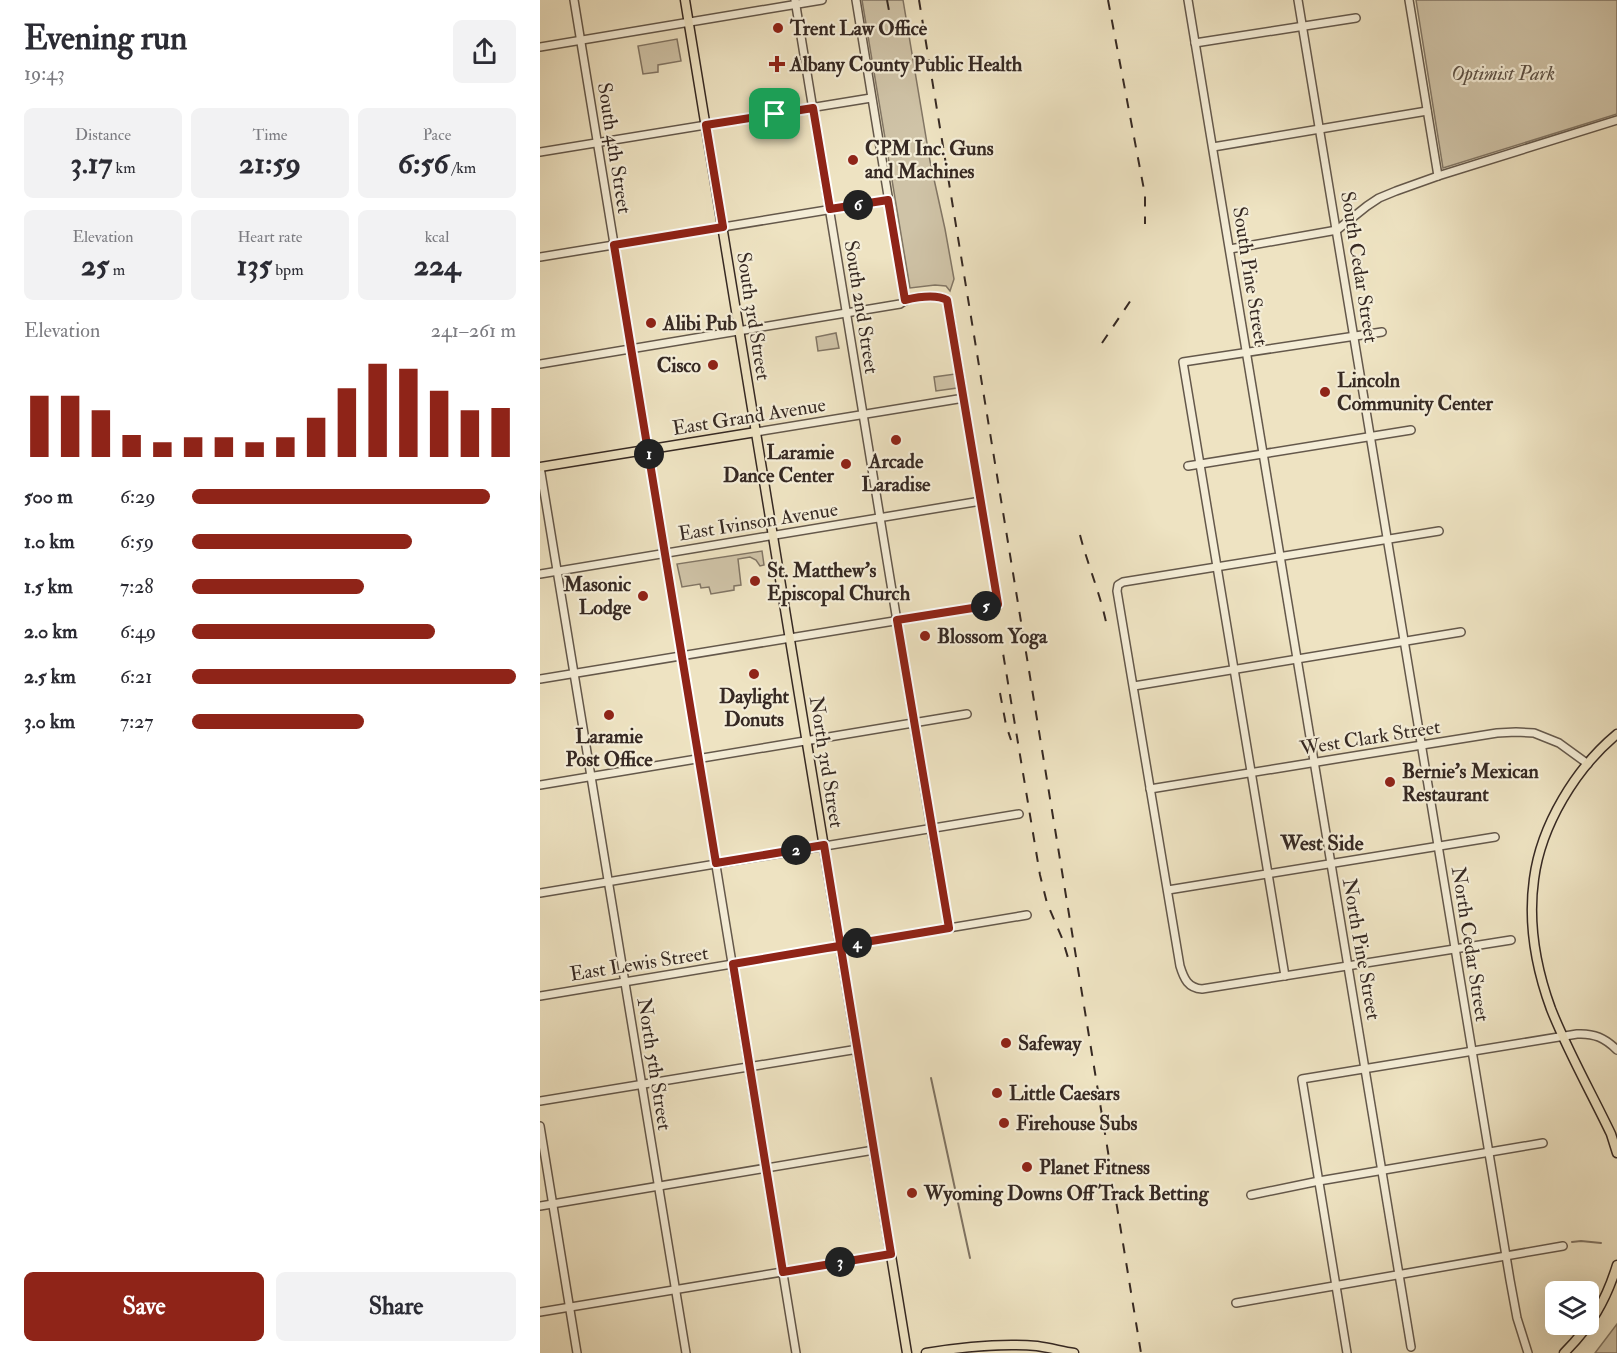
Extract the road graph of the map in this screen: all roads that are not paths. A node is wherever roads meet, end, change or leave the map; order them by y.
1 (574, 0) edge
2 (685, 0) edge
3 (822, 0) edge
4 (856, 0) edge
5 (1188, 0) edge
6 (1298, 0) edge
7 (1409, 0) edge
8 (796, 2) edge
9 (1356, 18) dead end
10 (689, 22) junction
11 (1303, 26) junction
12 (581, 40) junction
13 (1196, 43) junction
14 (540, 47) edge
15 (872, 98) junction
16 (813, 108) junction
17 (1427, 111) junction
18 (1617, 120) edge
19 (706, 125) junction
20 (1319, 129) junction
21 (598, 143) junction
22 (1213, 147) junction
23 (540, 152) edge
24 (1438, 176) junction
25 (888, 200) junction
26 (830, 209) junction
27 (723, 227) junction
28 (1338, 230) junction
29 (614, 245) junction
30 (1230, 249) junction
31 (540, 257) edge
32 (905, 300) junction
33 (847, 313) junction
34 (740, 331) junction
35 (1382, 332) dead end
36 (1354, 335) junction
37 (632, 349) junction
38 (1246, 352) junction
39 (540, 364) edge
40 (964, 399) junction
41 (863, 414) junction
42 (1411, 430) dead end
43 (756, 432) junction
44 (1371, 436) junction
45 (648, 450) junction
46 (1264, 454) junction
47 (1200, 464) junction
48 (1188, 466) dead end
49 (540, 467) edge
50 (981, 501) junction
51 (880, 518) junction
52 (1439, 531) dead end
53 (773, 535) junction
54 (1388, 539) junction
55 (665, 553) junction
56 (1281, 556) junction
57 (1217, 567) junction
58 (557, 571) junction
59 (540, 574) edge
60 (897, 620) junction
61 (1461, 632) dead end
62 (790, 638) junction
63 (1405, 642) junction
64 (682, 656) junction
65 (1296, 659) junction
66 (1235, 669) junction
67 (574, 674) junction
68 (540, 679) edge
69 (1134, 686) junction
70 (967, 714) dead end
71 (914, 723) junction
72 (1617, 734) edge
73 (807, 741) junction
74 (1422, 745) junction
75 (699, 759) junction
76 (1314, 763) junction
77 (1588, 764) junction
78 (1252, 772) junction
79 (591, 777) junction
80 (540, 785) edge
81 (1150, 789) junction
82 (1019, 814) dead end
83 (931, 828) junction
84 (1495, 837) dead end
85 (824, 845) junction
86 (1438, 846) junction
87 (716, 863) junction
88 (1331, 864) junction
89 (1268, 874) junction
90 (609, 881) junction
91 (1168, 890) junction
92 (540, 893) edge
93 (1028, 915) dead end
94 (949, 928) junction
95 (1511, 940) dead end
96 (841, 946) junction
97 (1455, 949) junction
98 (733, 964) junction
99 (1348, 966) junction
100 (1285, 976) junction
101 (625, 982) junction
102 (540, 996) edge
103 (1563, 1037) junction
104 (858, 1049) junction
105 (1617, 1050) edge
106 (1472, 1051) junction
107 (750, 1066) junction
108 (1366, 1068) junction
109 (642, 1084) junction
110 (540, 1101) edge
111 (540, 1126) edge
112 (1543, 1143) dead end
113 (874, 1150) junction
114 (1489, 1153) junction
115 (1617, 1153) edge
116 (766, 1168) junction
117 (1382, 1170) junction
118 (1319, 1181) junction
119 (659, 1186) junction
120 (1251, 1195) dead end
121 (553, 1204) junction
122 (540, 1206) edge
123 (1563, 1246) dead end
124 (891, 1254) junction
125 (1506, 1256) junction
126 (1617, 1265) edge
127 (783, 1272) junction
128 (1400, 1274) junction
129 (1337, 1285) junction
130 (676, 1289) junction
131 (1236, 1303) dead end
132 (570, 1307) junction
133 (540, 1312) edge
134 (1411, 1347) dead end
135 (577, 1353) edge
136 (686, 1353) edge
137 (796, 1353) edge
138 (907, 1353) edge
139 (926, 1353) edge
140 (1074, 1353) edge
141 (1347, 1353) edge
142 (1528, 1353) edge
143 (1564, 1353) edge

1 - 12 street, South 4th Street
2 - 10 main road, South 3rd Street
3 - 8 street
4 - 15 street
5 - 13 street, South Pine Street
6 - 11 street, South Cedar Street
7 - 17 street
8 - 10 street
8 - 16 street, South 2nd Street
9 - 11 street
10 - 12 street
10 - 19 main road, South 3rd Street
11 - 13 street
11 - 20 street, South Cedar Street
12 - 14 street
12 - 21 street, South 4th Street
13 - 22 street, South Pine Street
15 - 16 street
15 - 25 street
16 - 19 street
16 - 26 street, South 2nd Street
17 - 20 street
17 - 24 street
18 - 24 street
19 - 21 street
19 - 27 main road, South 3rd Street
20 - 22 street
20 - 28 street, South Cedar Street
21 - 23 street
21 - 29 street, South 4th Street
22 - 30 street, South Pine Street
24 - 28 street
25 - 26 street
25 - 32 street
26 - 27 street
26 - 33 street, South 2nd Street
27 - 29 street
27 - 34 main road, South 3rd Street
28 - 30 street
28 - 36 street, South Cedar Street
29 - 31 street
29 - 37 street, South 4th Street
30 - 38 street, South Pine Street
32 - 33 street
32 - 40 street
33 - 34 street
33 - 41 street, South 2nd Street
34 - 37 street
34 - 43 main road, South 3rd Street
35 - 36 street
36 - 38 street
36 - 44 street, South Cedar Street
37 - 39 street
37 - 45 street, South 4th Street
38 - 46 street, South Pine Street
38 - 47 street
40 - 41 street, East Grand Avenue
40 - 50 street
41 - 43 street, East Grand Avenue
41 - 51 street, South 2nd Street
42 - 44 street
43 - 45 main road, East Grand Avenue
43 - 53 main road, South 3rd Street
44 - 46 street
44 - 54 street, South Cedar Street
45 - 49 main road, East Grand Avenue
45 - 55 street, South 4th Street
46 - 47 street
46 - 56 street, South Pine Street
47 - 48 street
47 - 57 street
49 - 58 street, North 5th Street
50 - 51 street, East Ivinson Avenue
50 - 60 street
51 - 53 street, East Ivinson Avenue
51 - 60 street, South 2nd Street
52 - 54 street
53 - 55 street, East Ivinson Avenue
53 - 62 main road, South 3rd Street
54 - 56 street
54 - 63 street, North Cedar Street
55 - 58 street, East Ivinson Avenue
55 - 64 street, South 4th Street
56 - 57 street
56 - 65 street, North Pine Street
57 - 66 street
57 - 69 street
58 - 59 street, East Ivinson Avenue
58 - 67 street, North 5th Street
60 - 62 street
60 - 71 street, South 2nd Street
61 - 63 street
62 - 64 street
62 - 73 main road, North 3rd Street
63 - 65 street
63 - 74 street, North Cedar Street
64 - 67 street
64 - 75 street, South 4th Street
65 - 66 street
65 - 76 street, North Pine Street
66 - 69 street
66 - 78 street
67 - 68 street
67 - 79 street, North 5th Street
69 - 81 street
70 - 71 street
71 - 73 street
71 - 83 street, South 2nd Street
72 - 77 main road
73 - 75 street
73 - 85 main road, North 3rd Street
74 - 76 street, West Clark Street
74 - 77 street, West Clark Street
74 - 86 street, North Cedar Street
75 - 79 street
75 - 87 street, South 4th Street
76 - 78 street, West Clark Street
76 - 88 street, North Pine Street
77 - 103 main road
78 - 81 street, West Clark Street
78 - 89 street
79 - 80 street
79 - 90 street, North 5th Street
81 - 91 street
82 - 83 street
83 - 85 street
83 - 94 street, South 2nd Street
84 - 86 street
85 - 87 street
85 - 96 main road, North 3rd Street
86 - 88 street
86 - 97 street, North Cedar Street
87 - 90 street
87 - 98 street, South 4th Street
88 - 89 street
88 - 99 street, North Pine Street
89 - 91 street
89 - 100 street
90 - 92 street
90 - 101 street, North 5th Street
91 - 100 street
93 - 94 street, East Lewis Street
94 - 96 street, East Lewis Street
95 - 97 street
96 - 98 street, East Lewis Street
96 - 104 main road, North 3rd Street
97 - 99 street
97 - 106 street, North Cedar Street
98 - 101 street, East Lewis Street
98 - 107 street, South 4th Street
99 - 100 street
99 - 108 street, North Pine Street
101 - 102 street, East Lewis Street
101 - 109 street, North 5th Street
103 - 105 street
103 - 106 street
103 - 115 main road
104 - 107 street
104 - 113 main road, North 3rd Street
106 - 108 street
106 - 114 street, North Cedar Street
107 - 109 street
107 - 116 street, South 4th Street
108 - 117 street, North Pine Street
108 - 118 street
109 - 110 street
109 - 119 street, North 5th Street
111 - 121 street
112 - 114 street
113 - 116 street
113 - 124 main road, North 3rd Street
114 - 117 street
114 - 125 street, North Cedar Street
116 - 119 street
116 - 127 street, South 4th Street
117 - 118 street
117 - 128 street, North Pine Street
118 - 120 street
118 - 129 street
119 - 121 street
119 - 130 street, North 5th Street
121 - 122 street
121 - 132 street
123 - 125 street
124 - 127 street
124 - 138 main road, North 3rd Street
125 - 128 street
125 - 142 street, North Cedar Street
126 - 143 main road
127 - 130 street
127 - 137 street, South 4th Street
128 - 129 street
128 - 134 street, North Pine Street
129 - 131 street
129 - 141 street
130 - 132 street
130 - 136 street, North 5th Street
132 - 133 street
132 - 135 street
139 - 140 main road

